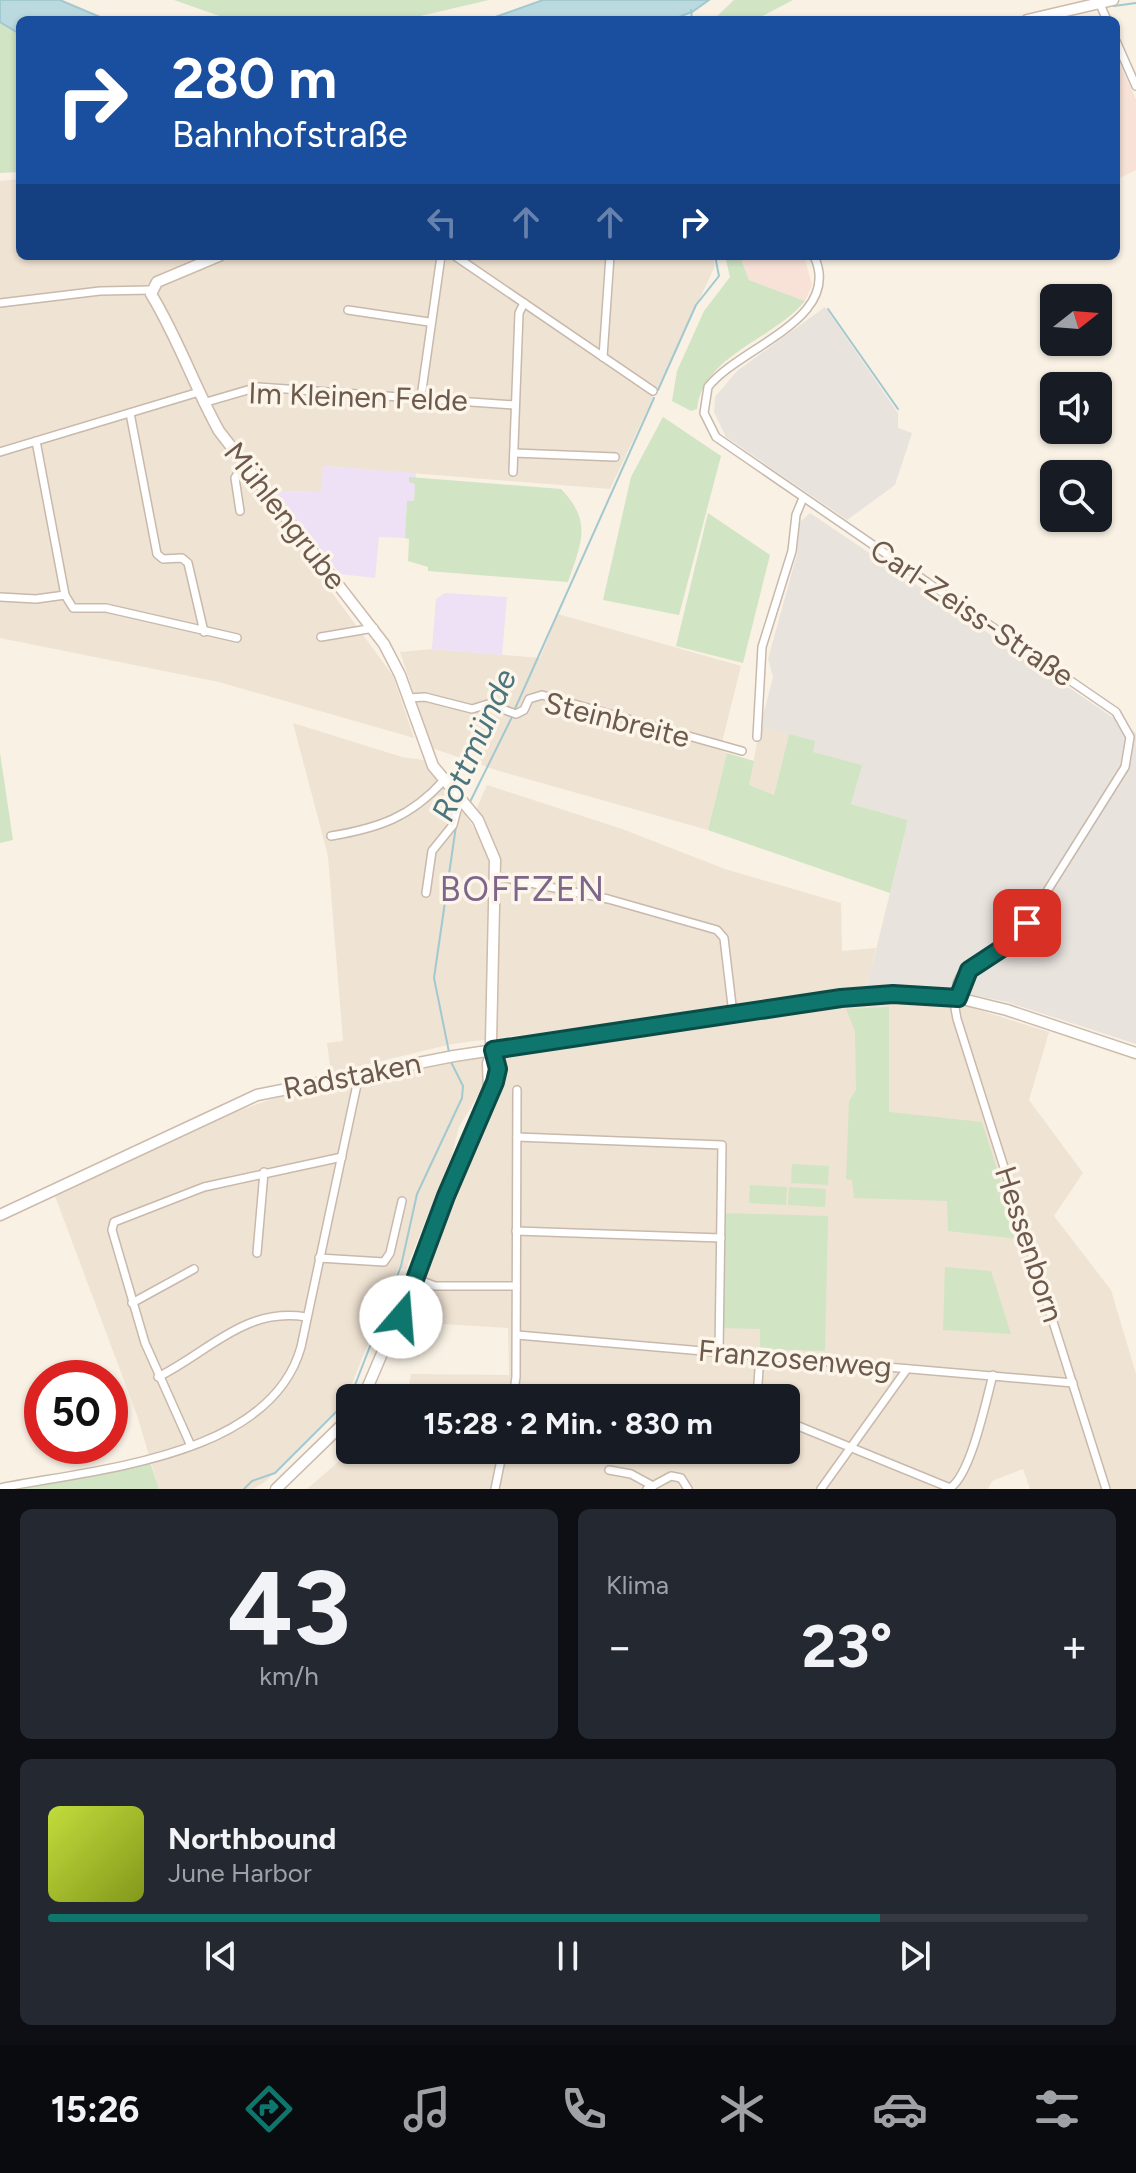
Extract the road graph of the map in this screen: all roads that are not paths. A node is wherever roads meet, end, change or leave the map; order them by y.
1 (1113, 0) edge
2 (1096, 3) junction
3 (1043, 16) edge
4 (1104, 16) edge
5 (1120, 50) edge
6 (1136, 86) edge
7 (201, 260) edge
8 (440, 260) edge
9 (461, 260) edge
10 (610, 260) edge
11 (815, 260) edge
12 (152, 287) junction
13 (0, 303) edge
14 (524, 303) junction
15 (348, 310) dead end
16 (429, 322) junction
17 (603, 357) junction
18 (653, 391) dead end
19 (199, 392) junction
20 (421, 397) junction
21 (203, 403) junction
22 (514, 405) junction
23 (130, 413) junction
24 (36, 441) junction
25 (0, 452) edge
26 (514, 453) junction
27 (615, 457) dead end
28 (244, 463) junction
29 (513, 472) dead end
30 (803, 498) junction
31 (240, 511) dead end
32 (65, 595) junction
33 (0, 597) edge
34 (374, 628) junction
35 (204, 632) junction
36 (321, 637) dead end
37 (237, 638) dead end
38 (408, 698) junction
39 (757, 737) dead end
40 (1133, 737) edge
41 (742, 751) dead end
42 (444, 780) junction
43 (465, 804) junction
44 (331, 836) dead end
45 (496, 876) junction
46 (426, 893) dead end
47 (958, 998) junction
48 (733, 1014) junction
49 (493, 1050) junction
50 (1136, 1053) edge
51 (454, 1056) junction
52 (359, 1075) junction
53 (487, 1077) junction
54 (517, 1090) dead end
55 (489, 1091) junction
56 (517, 1137) junction
57 (342, 1157) junction
58 (264, 1172) junction
59 (402, 1201) dead end
60 (0, 1215) edge
61 (516, 1231) junction
62 (721, 1238) junction
63 (257, 1253) dead end
64 (319, 1258) junction
65 (194, 1269) dead end
66 (413, 1279) junction
67 (516, 1286) junction
68 (132, 1303) junction
69 (306, 1317) junction
70 (517, 1335) junction
71 (719, 1351) junction
72 (760, 1355) junction
73 (907, 1369) junction
74 (993, 1375) junction
75 (158, 1377) junction
76 (1073, 1383) junction
77 (369, 1384) edge
78 (514, 1384) edge
79 (758, 1384) edge
80 (800, 1426) edge
81 (336, 1431) edge
82 (191, 1446) junction
83 (851, 1446) junction
84 (500, 1464) edge
85 (609, 1470) dead end
86 (650, 1487) edge
87 (0, 1488) edge
88 (276, 1489) edge
89 (495, 1489) edge
90 (688, 1489) edge
91 (821, 1489) edge
92 (1106, 1489) edge

1 - 2 main road
2 - 3 main road
2 - 4 street
5 - 6 street
7 - 12 main road
8 - 16 street
9 - 14 street
10 - 17 street
11 - 30 street, Carl-Zeiss-Straße
12 - 13 street
12 - 19 main road, Mühlengrube
14 - 17 street
14 - 22 street
15 - 16 street
16 - 20 street
17 - 18 street
19 - 21 main road, Mühlengrube
19 - 23 street
20 - 21 street, Im Kleinen Felde
20 - 22 street, Im Kleinen Felde
21 - 28 main road, Mühlengrube
22 - 26 street
23 - 24 street
23 - 35 street
24 - 25 street
24 - 32 street
26 - 27 street
26 - 29 street
28 - 31 street
28 - 34 main road, Mühlengrube
30 - 39 street
30 - 40 street, Carl-Zeiss-Straße
32 - 33 street
32 - 35 street
34 - 36 street
34 - 38 main road, Mühlengrube
35 - 37 street
38 - 41 street, Steinbreite
38 - 42 main road, Mühlengrube
40 - 47 street
42 - 43 main road, Mühlengrube
42 - 44 street
43 - 45 main road, Mühlengrube
43 - 46 street
45 - 48 street
45 - 49 main road, Mühlengrube
47 - 48 main road, Radstaken
47 - 50 main road, Radstaken
47 - 76 street, Hessenborn
48 - 49 main road, Radstaken
49 - 51 main road, Radstaken
49 - 53 main road
49 - 55 main road
51 - 52 main road, Radstaken
51 - 53 main road
52 - 57 street
52 - 60 main road, Radstaken
53 - 55 main road
54 - 56 street
55 - 66 main road
56 - 61 street
56 - 62 street
57 - 58 street
57 - 64 street
58 - 63 street
58 - 68 street
59 - 64 street
61 - 62 street
61 - 67 street
62 - 71 street
64 - 69 street
65 - 68 street
66 - 67 street
66 - 77 main road
67 - 70 street
68 - 75 street
69 - 75 street
69 - 82 street
70 - 71 street, Franzosenweg
70 - 78 street
71 - 72 street, Franzosenweg
72 - 73 street, Franzosenweg
72 - 79 street
73 - 74 street, Franzosenweg
73 - 83 street
74 - 76 street, Franzosenweg
74 - 83 street
75 - 82 street
76 - 92 street, Hessenborn
80 - 83 street
81 - 88 main road
82 - 87 street
83 - 91 street
84 - 89 street
85 - 86 street
86 - 90 street

